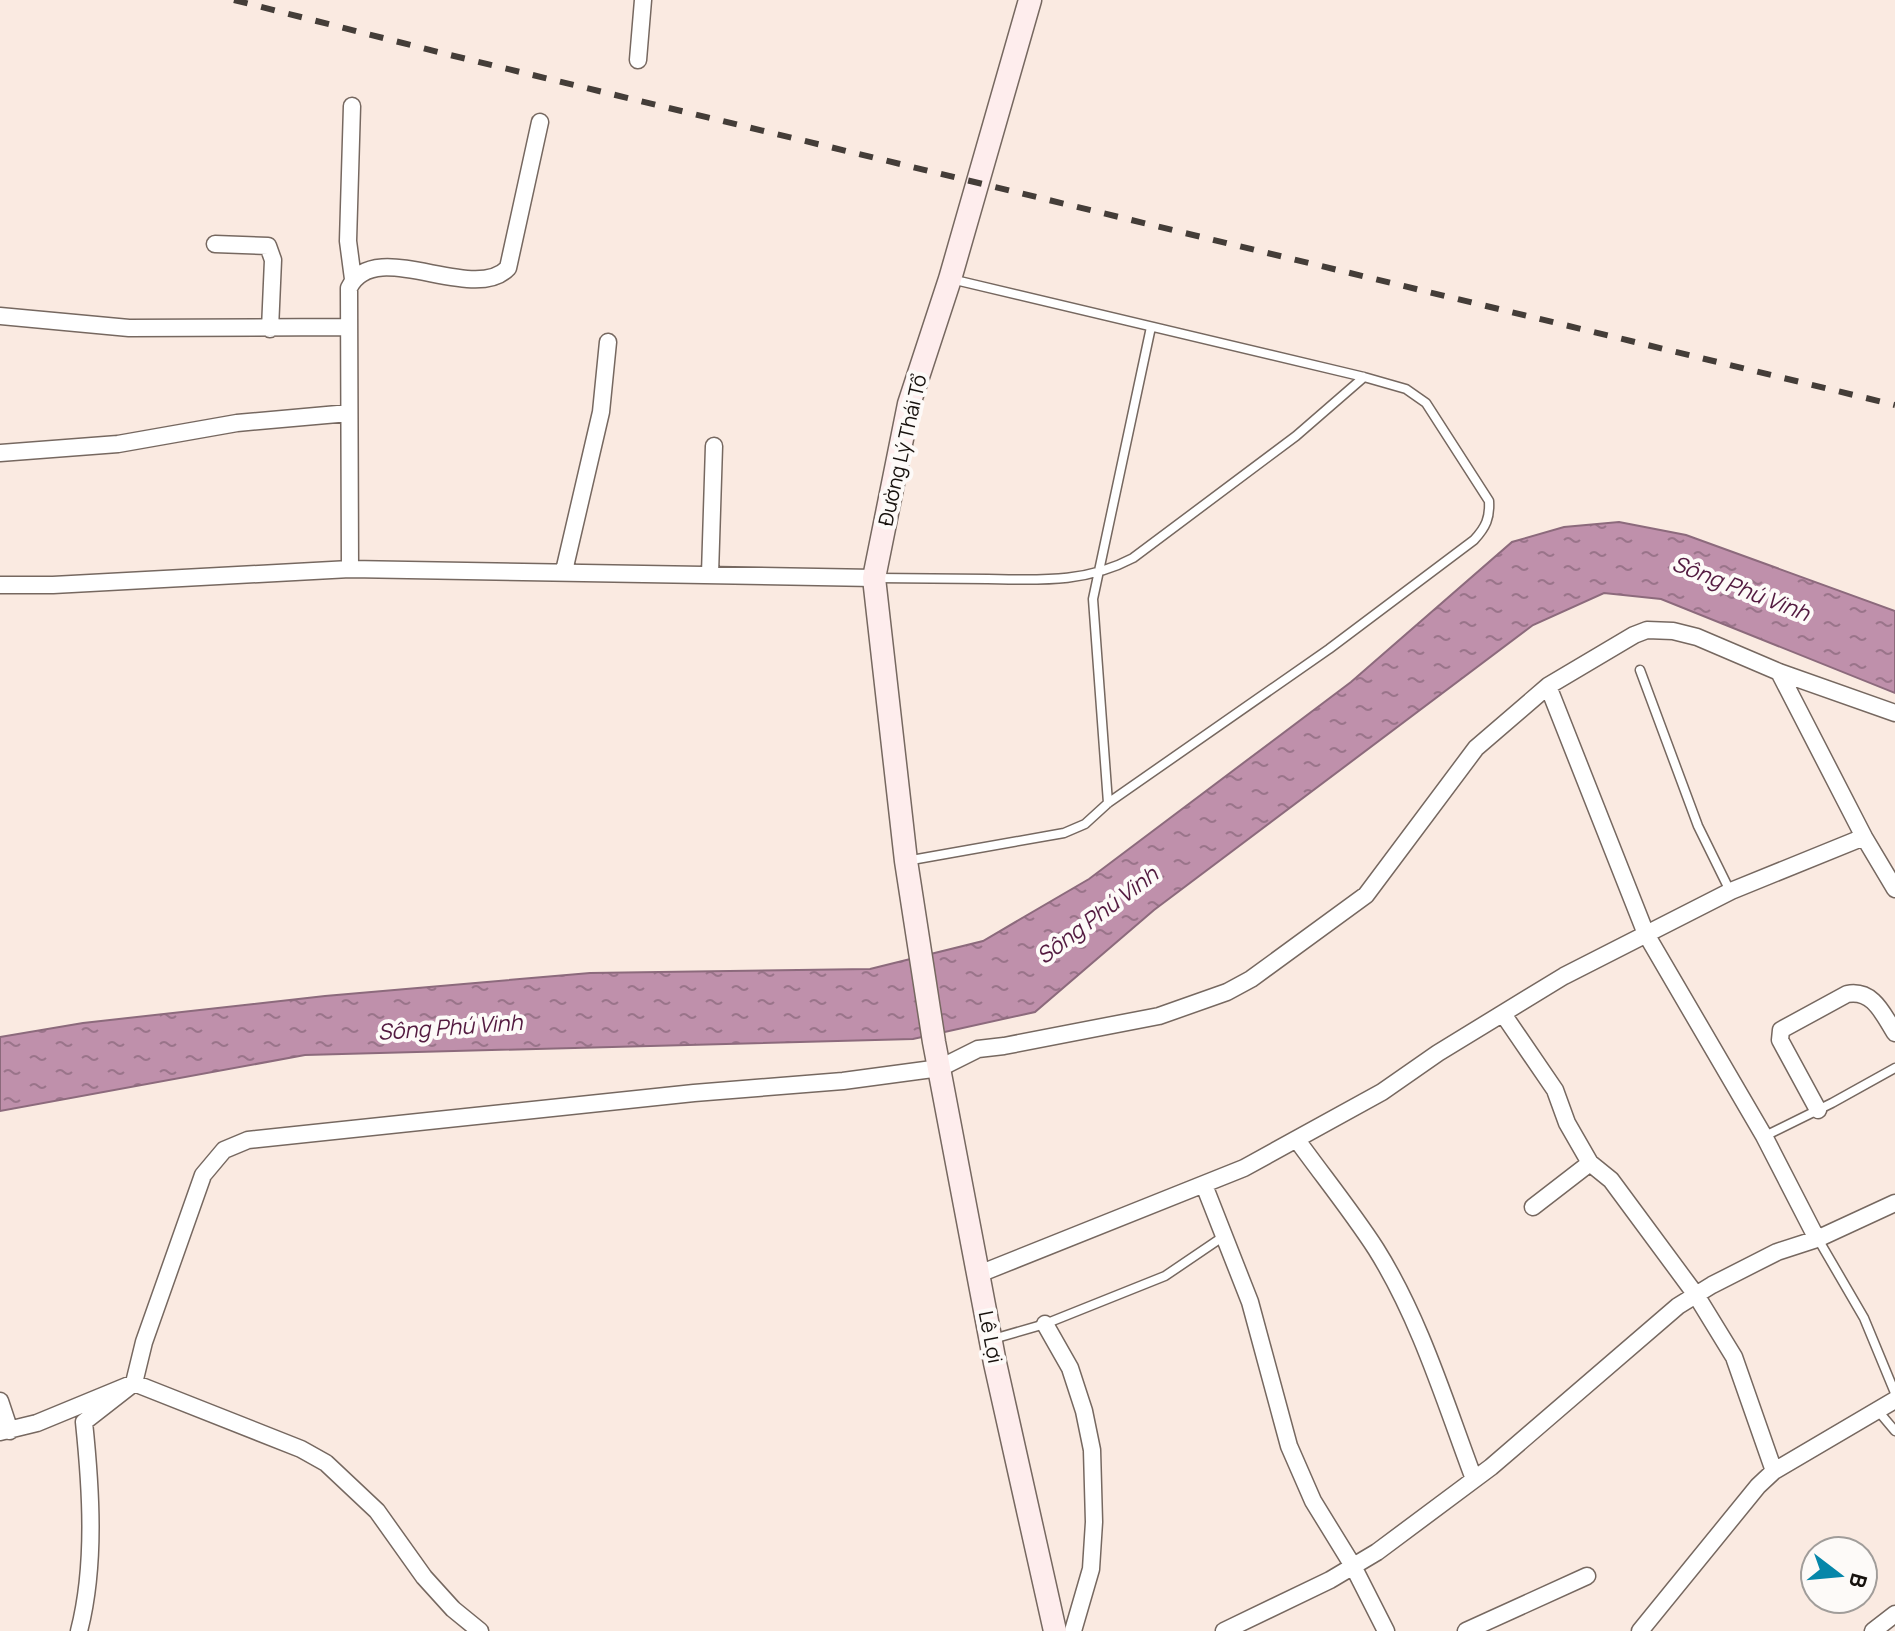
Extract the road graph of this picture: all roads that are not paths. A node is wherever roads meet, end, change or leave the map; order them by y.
1 (643, 0) edge
2 (1030, 0) edge
3 (638, 60) dead end
4 (352, 106) dead end
5 (540, 122) dead end
6 (215, 244) dead end
7 (353, 279) junction
8 (950, 279) junction
9 (0, 316) edge
10 (348, 327) junction
11 (1151, 327) junction
12 (270, 329) junction
13 (608, 342) dead end
14 (1364, 377) junction
15 (349, 413) junction
16 (714, 446) dead end
17 (0, 453) edge
18 (350, 569) junction
19 (564, 571) junction
20 (710, 574) junction
21 (1097, 574) junction
22 (874, 578) junction
23 (0, 585) edge
24 (1640, 670) dead end
25 (1779, 672) junction
26 (1548, 686) junction
27 (1895, 713) edge
28 (1108, 803) junction
29 (1864, 837) junction
30 (906, 861) junction
31 (1895, 889) edge
32 (1731, 891) junction
33 (1646, 934) junction
34 (1503, 1014) junction
35 (1895, 1033) edge
36 (934, 1042) joint
37 (940, 1068) junction
38 (1895, 1068) edge
39 (1818, 1110) junction
40 (1764, 1136) junction
41 (1297, 1140) junction
42 (1590, 1163) junction
43 (1204, 1185) junction
44 (1895, 1203) edge
45 (1533, 1207) dead end
46 (1224, 1235) junction
47 (1817, 1239) junction
48 (979, 1274) junction
49 (1696, 1295) junction
50 (1045, 1324) junction
51 (991, 1339) junction
52 (134, 1383) junction
53 (1895, 1393) edge
54 (1895, 1400) edge
55 (0, 1401) edge
56 (1879, 1412) junction
57 (5, 1431) edge
58 (1895, 1431) edge
59 (1774, 1471) junction
60 (1474, 1479) junction
61 (1353, 1566) junction
62 (1587, 1576) dead end
63 (1895, 1614) edge
64 (79, 1631) edge
65 (480, 1631) edge
66 (1055, 1631) edge
67 (1073, 1631) edge
68 (1224, 1631) edge
69 (1386, 1631) edge
70 (1466, 1631) edge
71 (1640, 1631) edge
72 (1873, 1631) edge

1 - 3 street
2 - 8 main road, Đường Lý Thái Tổ
4 - 7 street
5 - 7 street
6 - 12 street
7 - 10 street
8 - 11 lane
8 - 22 main road, Đường Lý Thái Tổ
9 - 12 street
10 - 12 street
10 - 15 street
11 - 14 lane
11 - 21 lane
13 - 19 street
14 - 21 lane
14 - 28 lane
15 - 17 street
15 - 18 street
16 - 20 street
18 - 19 street
18 - 23 street
19 - 20 street
20 - 22 street
21 - 22 lane
21 - 28 lane
22 - 30 main road, Đường Lý Thái Tổ
24 - 32 lane
25 - 26 street
25 - 27 street
25 - 29 street
26 - 33 street
26 - 37 street
28 - 30 lane
29 - 31 street
29 - 32 street
30 - 36 main road, Đường Lý Thái Tổ
32 - 33 street
33 - 34 street
33 - 40 street
34 - 41 street
34 - 42 street
35 - 39 street
36 - 37 main road, Lê Lợi
37 - 48 main road, Lê Lợi
37 - 52 street
38 - 39 lane
39 - 40 lane
40 - 47 street
41 - 43 street
41 - 60 street
42 - 45 street
42 - 49 street
43 - 46 street
43 - 48 street
44 - 47 street
46 - 50 lane
46 - 61 street
47 - 49 street
47 - 53 lane
48 - 51 main road, Lê Lợi
49 - 59 street
49 - 60 street
50 - 51 lane
50 - 67 street
51 - 66 main road, Lê Lợi
52 - 57 street
52 - 64 street
52 - 65 street
54 - 56 street
55 - 57 street
56 - 58 lane
56 - 59 street
59 - 71 street
60 - 61 street
61 - 68 street
61 - 69 street
62 - 70 street
63 - 72 street

